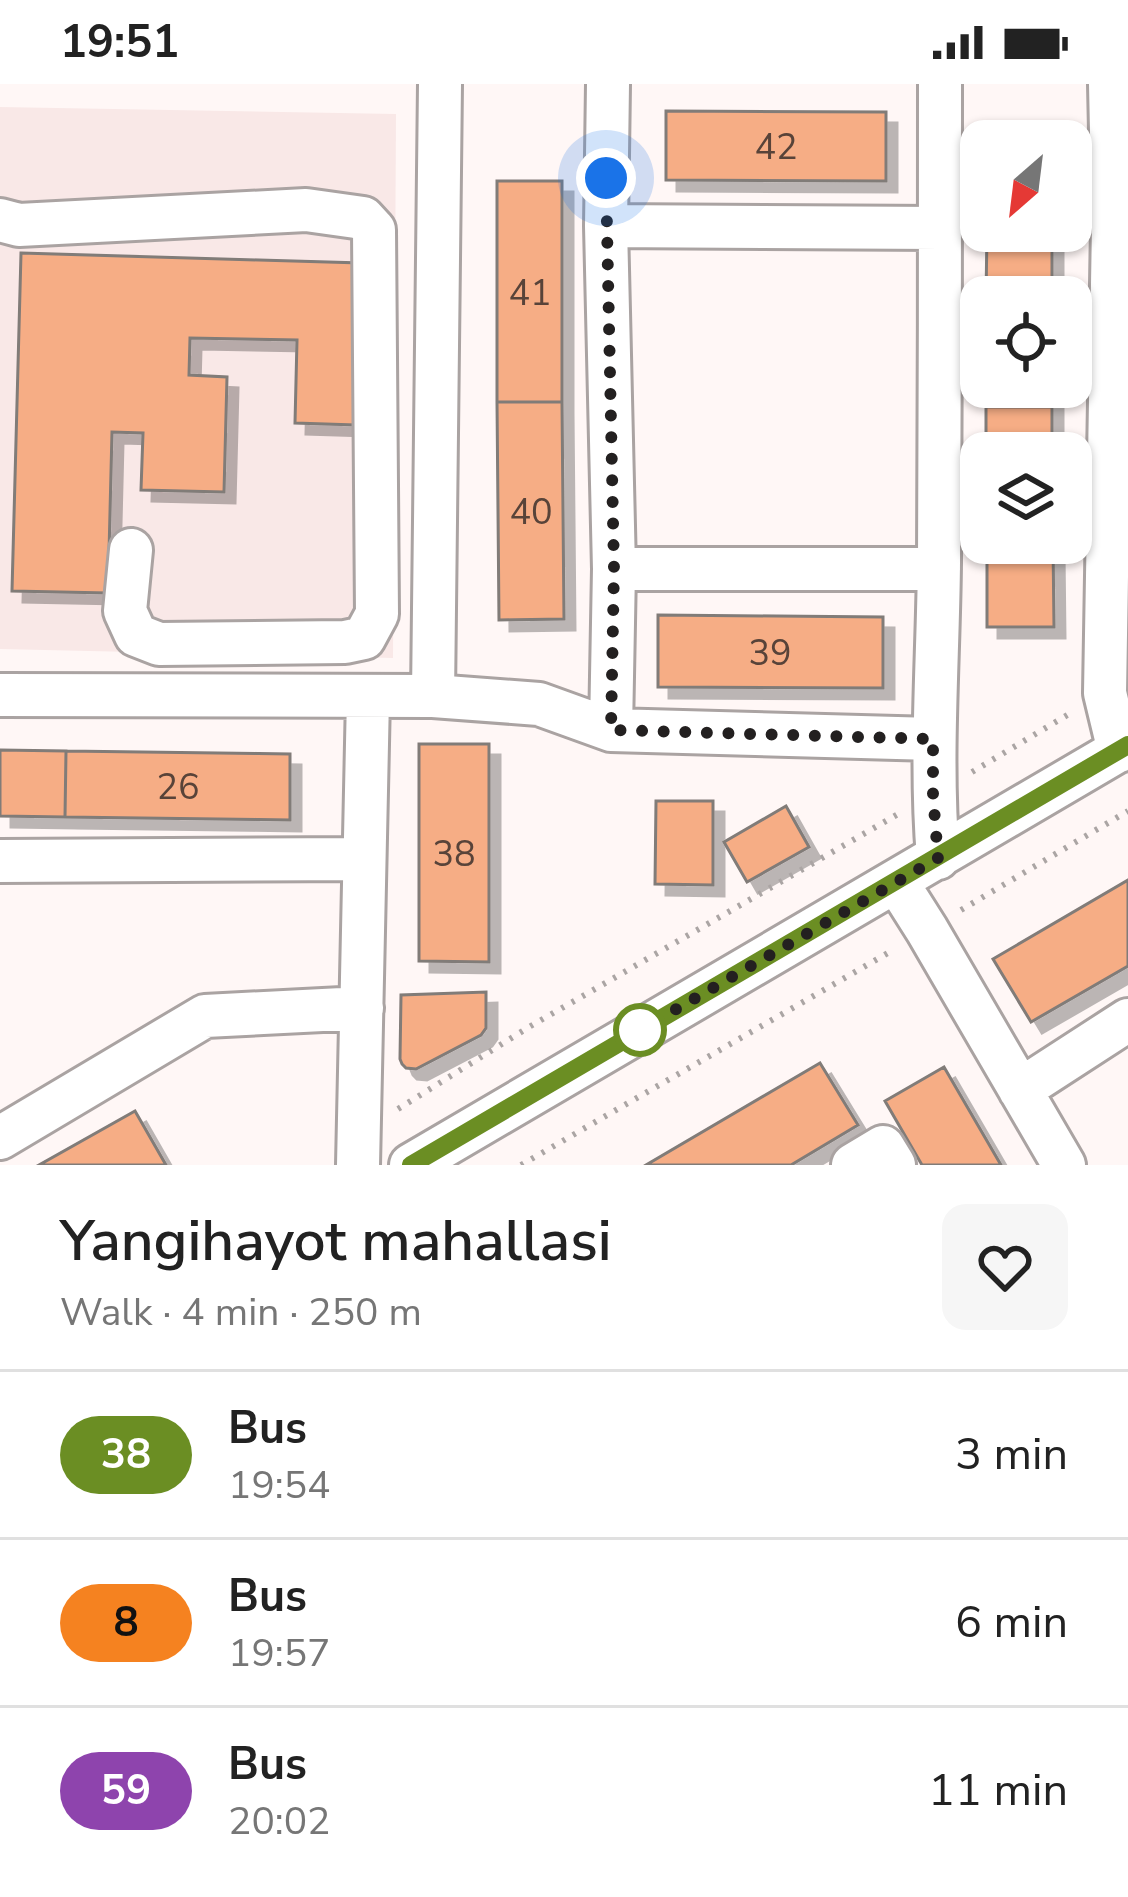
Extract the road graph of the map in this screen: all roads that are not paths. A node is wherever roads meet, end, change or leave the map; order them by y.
1 (440, 84) edge
2 (608, 84) edge
3 (940, 84) edge
4 (1110, 84) edge
5 (0, 220) edge
6 (606, 226) junction
7 (1120, 226) edge
8 (940, 228) junction
9 (131, 550) dead end
10 (614, 569) junction
11 (939, 569) junction
12 (0, 695) edge
13 (433, 696) junction
14 (368, 698) junction
15 (611, 730) junction
16 (933, 739) junction
17 (1124, 748) edge
18 (938, 858) junction
19 (364, 859) junction
20 (0, 861) edge
21 (896, 881) junction
22 (362, 1008) junction
23 (1128, 1020) edge
24 (1020, 1090) junction
25 (0, 1138) edge
26 (358, 1149) edge
27 (425, 1161) edge
28 (853, 1165) edge
29 (893, 1165) edge
30 (1064, 1165) edge

1 - 13 street
2 - 6 street
3 - 8 street
4 - 7 street
5 - 9 street
6 - 8 street
6 - 10 street
7 - 17 street
8 - 11 street
10 - 11 street
10 - 15 street
11 - 16 street
12 - 14 street
13 - 14 street
13 - 15 street
14 - 19 street
15 - 16 street
16 - 18 street
17 - 18 street
18 - 21 street
19 - 20 street
19 - 22 street
21 - 24 street
21 - 27 street
22 - 25 street
22 - 26 street
23 - 24 street
24 - 30 street
28 - 29 street

